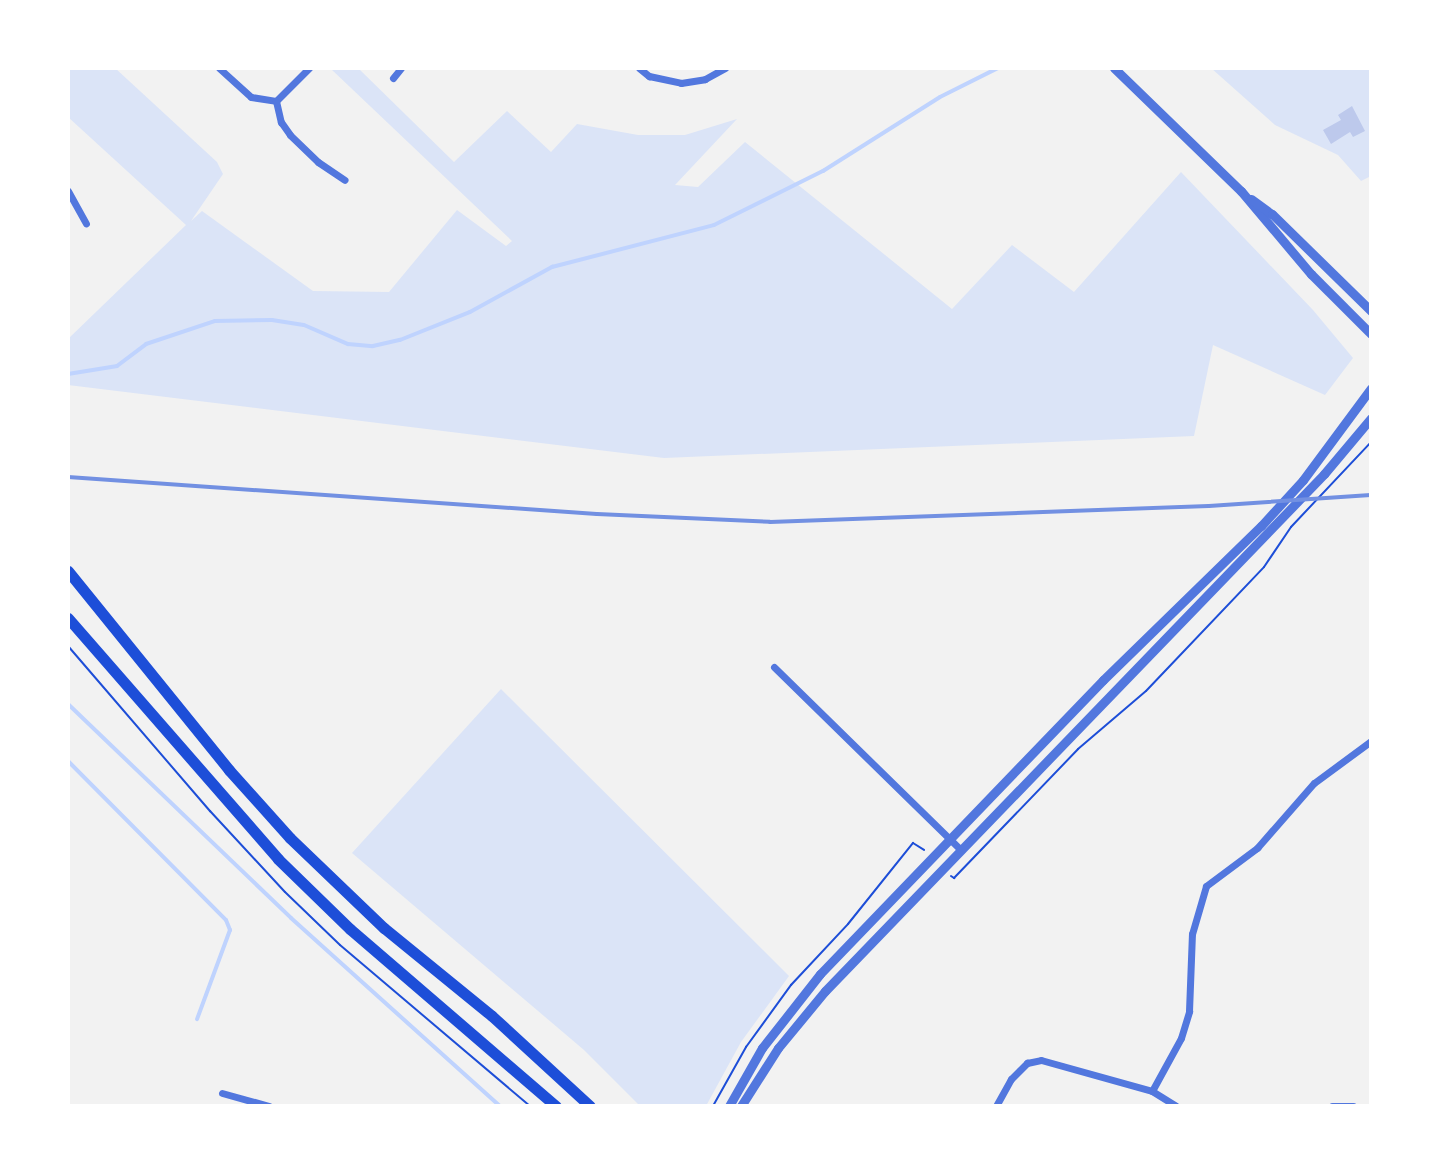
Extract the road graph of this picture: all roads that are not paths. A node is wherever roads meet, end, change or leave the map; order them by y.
1 (219, 68) edge
2 (309, 68) edge
3 (401, 68) edge
4 (639, 68) edge
5 (725, 68) edge
6 (1114, 68) edge
7 (393, 78) dead end
8 (276, 101) junction
9 (345, 180) dead end
10 (68, 191) edge
11 (1241, 191) junction
12 (86, 223) dead end
13 (1371, 311) edge
14 (1371, 334) edge
15 (1371, 388) edge
16 (1371, 418) edge
17 (68, 571) edge
18 (68, 618) edge
19 (774, 667) dead end
20 (1371, 741) edge
21 (950, 839) junction
22 (961, 850) junction
23 (1152, 1091) junction
24 (222, 1093) dead end
25 (269, 1106) edge
26 (556, 1106) edge
27 (590, 1106) edge
28 (729, 1106) edge
29 (741, 1106) edge
30 (996, 1106) edge
31 (1176, 1106) edge
32 (1332, 1106) edge
33 (1353, 1106) edge

1 - 8 street
2 - 8 street
3 - 7 street
4 - 5 street
6 - 11 street
8 - 9 street
10 - 12 street
11 - 13 street
11 - 14 street
15 - 21 street
16 - 22 street
17 - 27 main road
18 - 26 main road
19 - 21 street
20 - 23 street
21 - 22 street
21 - 28 street
22 - 29 street
23 - 30 street
23 - 31 street
24 - 25 street
32 - 33 street

